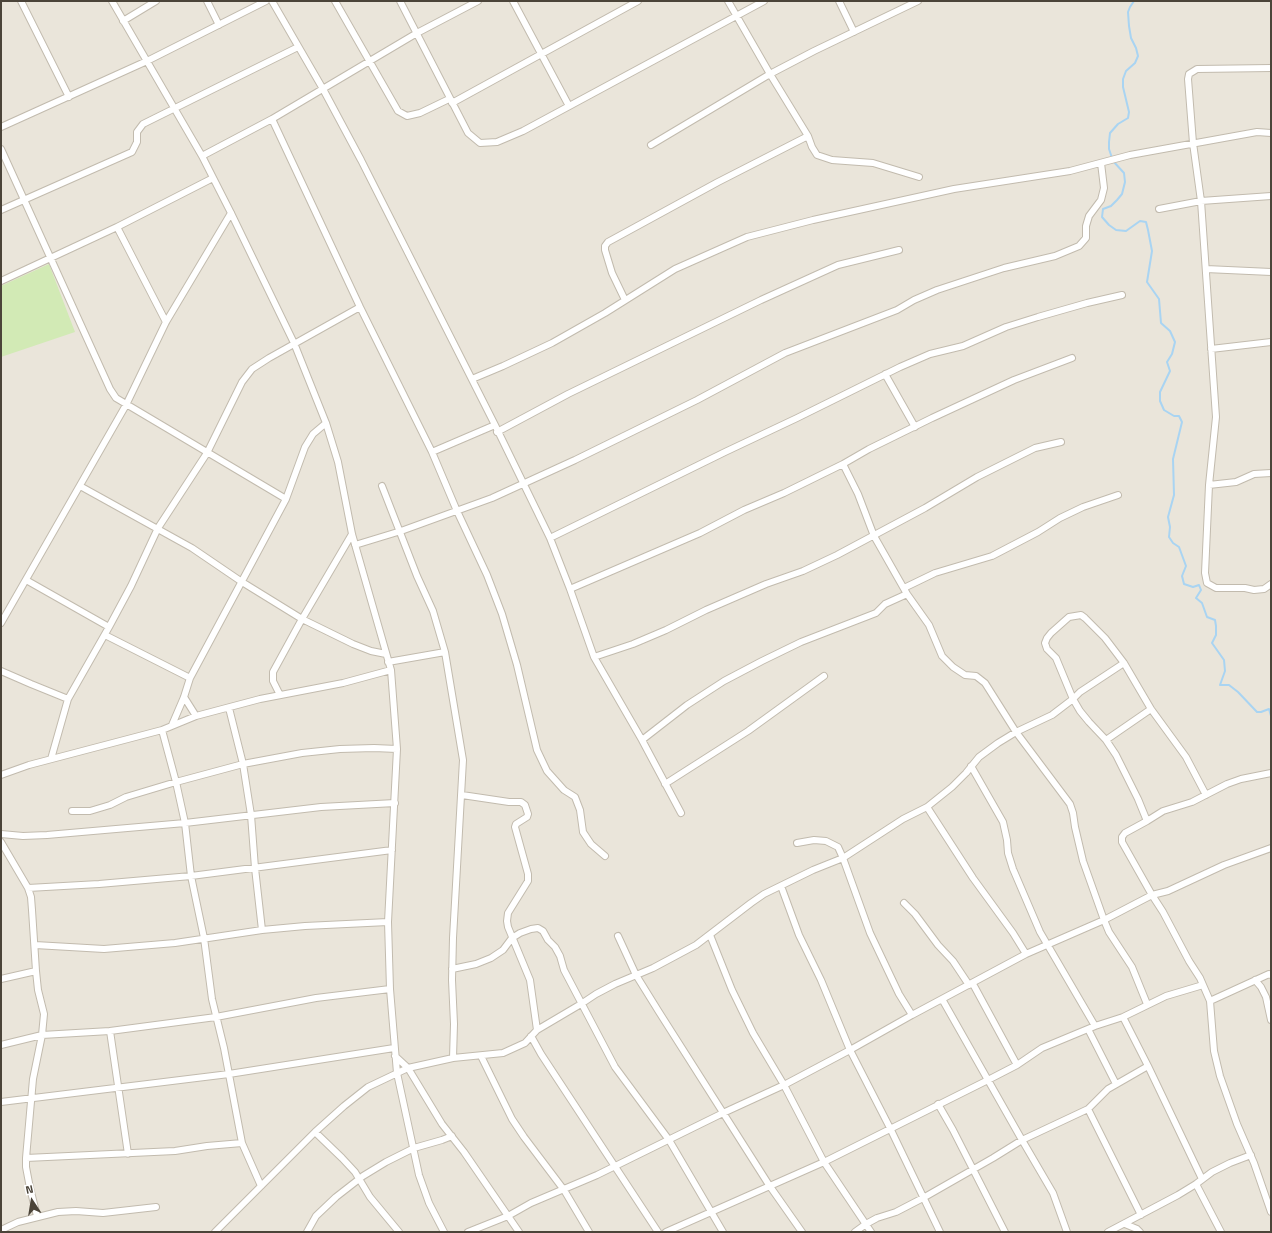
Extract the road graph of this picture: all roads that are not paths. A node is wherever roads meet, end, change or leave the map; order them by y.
1 (21, 1) edge
2 (112, 1) edge
3 (156, 1) edge
4 (207, 1) edge
5 (266, 1) edge
6 (272, 1) edge
7 (335, 1) edge
8 (400, 1) edge
9 (478, 1) edge
10 (513, 1) edge
11 (638, 1) edge
12 (728, 1) edge
13 (764, 1) edge
14 (839, 1) edge
15 (918, 1) edge
16 (736, 15) junction
17 (123, 21) junction
18 (219, 25) junction
19 (854, 32) junction
20 (417, 33) junction
21 (298, 47) junction
22 (541, 53) junction
23 (147, 61) junction
24 (369, 61) junction
25 (1271, 68) edge
26 (770, 74) junction
27 (323, 89) junction
28 (69, 97) junction
29 (451, 101) junction
30 (569, 106) junction
31 (175, 108) junction
32 (272, 119) junction
33 (1, 127) edge
34 (1271, 133) edge
35 (808, 136) junction
36 (1192, 143) junction
37 (651, 145) dead end
38 (1, 149) edge
39 (202, 156) junction
40 (1101, 163) junction
41 (919, 177) dead end
42 (213, 178) junction
43 (1271, 196) edge
44 (24, 200) junction
45 (1201, 201) junction
46 (1159, 209) dead end
47 (1, 210) edge
48 (231, 213) junction
49 (117, 227) junction
50 (899, 250) dead end
51 (50, 258) junction
52 (1206, 269) junction
53 (1271, 272) edge
54 (1, 281) edge
55 (1122, 295) dead end
56 (625, 300) junction
57 (360, 307) junction
58 (166, 322) junction
59 (1271, 342) edge
60 (294, 343) junction
61 (1211, 349) junction
62 (1072, 358) dead end
63 (885, 374) junction
64 (472, 379) junction
65 (126, 405) junction
66 (326, 423) junction
67 (495, 425) junction
68 (915, 427) junction
69 (497, 432) junction
70 (1062, 442) dead end
71 (432, 452) junction
72 (207, 453) junction
73 (843, 464) junction
74 (1271, 473) edge
75 (524, 483) junction
76 (1209, 485) junction
77 (80, 486) junction
78 (382, 486) dead end
79 (1118, 495) dead end
80 (286, 499) junction
81 (456, 511) junction
82 (158, 528) junction
83 (401, 531) junction
84 (352, 534) junction
85 (874, 536) junction
86 (550, 538) junction
87 (355, 545) junction
88 (26, 580) junction
89 (242, 582) junction
90 (1271, 584) edge
91 (570, 589) junction
92 (905, 591) junction
93 (302, 619) junction
94 (1, 623) edge
95 (110, 627) junction
96 (105, 635) junction
97 (445, 652) junction
98 (386, 654) junction
99 (594, 657) junction
100 (388, 662) junction
101 (1124, 663) junction
102 (391, 670) junction
103 (1, 671) edge
104 (824, 676) dead end
105 (190, 678) junction
106 (280, 695) junction
107 (184, 697) junction
108 (68, 699) junction
109 (1073, 699) junction
110 (229, 708) junction
111 (1151, 709) junction
112 (196, 716) junction
113 (172, 725) junction
114 (162, 730) junction
115 (1016, 732) junction
116 (642, 740) junction
117 (1106, 740) junction
118 (397, 749) junction
119 (51, 759) junction
120 (243, 764) junction
121 (971, 766) junction
122 (1271, 773) edge
123 (1, 775) edge
124 (176, 782) junction
125 (665, 784) junction
126 (462, 794) junction
127 (1206, 795) junction
128 (395, 802) junction
129 (926, 807) junction
130 (72, 811) dead end
131 (681, 813) dead end
132 (251, 815) junction
133 (1147, 821) junction
134 (185, 822) junction
135 (1, 834) edge
136 (1, 842) edge
137 (797, 843) dead end
138 (1271, 848) edge
139 (392, 850) junction
140 (605, 856) dead end
141 (843, 858) junction
142 (255, 868) junction
143 (191, 876) junction
144 (781, 886) junction
145 (28, 888) junction
146 (1152, 895) junction
147 (904, 903) dead end
148 (1104, 920) junction
149 (388, 922) junction
150 (262, 930) junction
151 (618, 936) dead end
152 (710, 936) junction
153 (204, 938) junction
154 (512, 938) junction
155 (35, 945) junction
156 (1049, 945) junction
157 (1026, 954) junction
158 (452, 969) junction
159 (36, 971) junction
160 (636, 975) junction
161 (1271, 975) edge
162 (1, 979) edge
163 (1256, 980) junction
164 (971, 984) junction
165 (1203, 985) junction
166 (390, 989) junction
167 (942, 999) junction
168 (1210, 1001) junction
169 (581, 1004) junction
170 (1147, 1004) junction
171 (912, 1015) junction
172 (216, 1017) junction
173 (1123, 1017) junction
174 (1271, 1020) edge
175 (1095, 1026) junction
176 (1088, 1028) junction
177 (537, 1030) junction
178 (110, 1031) junction
179 (42, 1035) junction
180 (531, 1036) junction
181 (1, 1046) edge
182 (394, 1048) junction
183 (850, 1050) junction
184 (395, 1056) junction
185 (481, 1056) junction
186 (453, 1058) junction
187 (1017, 1065) junction
188 (1148, 1066) junction
189 (408, 1068) junction
190 (397, 1073) junction
191 (229, 1074) junction
192 (988, 1080) junction
193 (1116, 1084) junction
194 (784, 1085) junction
195 (118, 1088) junction
196 (32, 1098) junction
197 (1, 1102) edge
198 (938, 1104) junction
199 (1088, 1109) junction
200 (723, 1113) junction
201 (890, 1128) junction
202 (315, 1132) junction
203 (452, 1136) junction
204 (669, 1140) junction
205 (1022, 1140) junction
206 (242, 1143) junction
207 (414, 1148) junction
208 (128, 1154) junction
209 (1251, 1155) junction
210 (26, 1158) junction
211 (824, 1162) junction
212 (615, 1166) junction
213 (973, 1170) junction
214 (359, 1179) junction
215 (1202, 1179) junction
216 (1196, 1184) junction
217 (769, 1185) junction
218 (261, 1186) junction
219 (564, 1190) junction
220 (1268, 1193) edge
221 (923, 1198) junction
222 (156, 1207) dead end
223 (711, 1212) junction
224 (1271, 1212) edge
225 (1141, 1215) junction
226 (37, 1216) junction
227 (508, 1216) junction
228 (866, 1224) junction
229 (1125, 1224) junction
230 (1, 1230) edge
231 (216, 1232) edge
232 (307, 1232) edge
233 (399, 1232) edge
234 (444, 1232) edge
235 (468, 1232) edge
236 (519, 1232) edge
237 (589, 1232) edge
238 (658, 1232) edge
239 (666, 1232) edge
240 (723, 1232) edge
241 (802, 1232) edge
242 (855, 1232) edge
243 (871, 1232) edge
244 (940, 1232) edge
245 (1005, 1232) edge
246 (1067, 1232) edge
247 (1108, 1232) edge
248 (1140, 1232) edge
249 (1221, 1232) edge

1 - 28 street
2 - 17 street
3 - 17 street
4 - 18 street
5 - 18 street
6 - 21 street
7 - 24 street
8 - 20 street
9 - 20 street
10 - 22 street
11 - 22 street
12 - 16 street
13 - 16 street
14 - 19 street
15 - 19 street
16 - 26 street
16 - 30 street
17 - 23 street
18 - 23 street
19 - 26 street
20 - 24 street
20 - 29 street
21 - 27 street
21 - 31 street
22 - 29 street
22 - 30 street
23 - 28 street
23 - 31 street
24 - 27 street
24 - 29 street
25 - 36 street
26 - 35 street
26 - 37 street
27 - 32 street
27 - 64 street
28 - 33 street
29 - 30 street
31 - 39 street
31 - 44 street
32 - 39 street
32 - 57 street
34 - 36 street
35 - 41 street
35 - 56 street
36 - 40 street
36 - 45 street
38 - 44 street
39 - 42 street
40 - 56 street
40 - 75 street
42 - 48 street
42 - 49 street
43 - 45 street
44 - 47 street
44 - 51 street
45 - 46 street
45 - 52 street
48 - 58 street
48 - 60 street
49 - 51 street
49 - 58 street
50 - 69 street
51 - 54 street
51 - 65 street
52 - 53 street
52 - 61 street
55 - 63 street
56 - 64 street
57 - 60 street
57 - 71 street
58 - 65 street
59 - 61 street
60 - 66 street
60 - 72 street
61 - 76 street
62 - 68 street
63 - 68 street
63 - 86 street
64 - 67 street
65 - 72 street
65 - 77 street
66 - 80 street
66 - 84 street
67 - 69 street
67 - 71 street
68 - 73 street
69 - 75 street
70 - 85 street
71 - 81 street
72 - 80 street
72 - 82 street
73 - 85 street
73 - 91 street
74 - 76 street
75 - 81 street
75 - 86 street
76 - 90 street
77 - 82 street
77 - 88 street
78 - 83 street
79 - 92 street
80 - 89 street
81 - 83 street
81 - 140 street
82 - 89 street
82 - 95 street
83 - 87 street
83 - 97 street
84 - 87 street
84 - 93 street
85 - 92 street
85 - 99 street
86 - 91 street
87 - 98 street
88 - 94 street
88 - 95 street
89 - 93 street
89 - 105 street
91 - 99 street
92 - 115 street
92 - 116 street
93 - 98 street
93 - 106 street
95 - 96 street
96 - 105 street
96 - 108 street
97 - 100 street
97 - 126 street
98 - 100 street
99 - 116 street
100 - 102 street
101 - 109 street
101 - 109 street
101 - 111 street
102 - 106 street
102 - 118 street
103 - 108 street
104 - 125 street
105 - 107 street
106 - 110 street
107 - 112 street
107 - 113 street
108 - 119 street
109 - 115 street
109 - 117 street
110 - 112 street
110 - 120 street
111 - 117 street
111 - 127 street
112 - 113 street
113 - 114 street
114 - 119 street
114 - 124 street
115 - 121 street
115 - 148 street
116 - 125 street
117 - 133 street
118 - 120 street
118 - 128 street
119 - 123 street
120 - 124 street
120 - 132 street
121 - 129 street
121 - 156 street
122 - 127 street
124 - 130 street
124 - 134 street
125 - 131 street
126 - 154 street
126 - 158 street
127 - 133 street
128 - 132 street
128 - 139 street
129 - 141 street
129 - 157 street
132 - 134 street
132 - 142 street
133 - 146 street
134 - 135 street
134 - 143 street
136 - 145 street
137 - 141 street
138 - 146 street
139 - 142 street
139 - 149 street
141 - 144 street
141 - 171 street
142 - 143 street
142 - 150 street
143 - 145 street
143 - 153 street
144 - 152 street
144 - 183 street
145 - 155 street
146 - 148 street
146 - 165 street
147 - 164 street
148 - 156 street
148 - 170 street
149 - 150 street
149 - 166 street
150 - 153 street
151 - 160 street
152 - 160 street
152 - 194 street
153 - 155 street
153 - 172 street
154 - 158 street
154 - 169 street
154 - 177 street
155 - 159 street
156 - 157 street
156 - 175 street
157 - 164 street
158 - 186 street
159 - 162 street
159 - 179 street
160 - 169 street
160 - 200 street
161 - 163 street
163 - 168 street
163 - 174 street
164 - 167 street
164 - 187 street
165 - 168 street
165 - 170 street
166 - 172 street
166 - 182 street
167 - 171 street
167 - 192 street
168 - 209 street
169 - 177 street
169 - 204 street
170 - 173 street
171 - 183 street
172 - 178 street
172 - 191 street
173 - 175 street
173 - 188 street
175 - 176 street
176 - 187 street
176 - 193 street
177 - 180 street
178 - 179 street
178 - 195 street
179 - 181 street
179 - 196 street
180 - 185 street
180 - 212 street
182 - 184 street
182 - 191 street
183 - 194 street
183 - 201 street
184 - 189 street
184 - 190 street
185 - 186 street
185 - 219 street
186 - 189 street
187 - 192 street
188 - 193 street
188 - 215 street
189 - 190 street
189 - 203 street
190 - 202 street
190 - 207 street
191 - 195 street
191 - 206 street
192 - 198 street
192 - 205 street
193 - 199 street
194 - 200 street
194 - 211 street
195 - 196 street
195 - 208 street
196 - 197 street
196 - 210 street
198 - 201 street
198 - 213 street
199 - 205 street
199 - 225 street
200 - 204 street
200 - 217 street
201 - 211 street
201 - 221 street
202 - 214 street
202 - 218 street
203 - 207 street
203 - 227 street
204 - 212 street
204 - 223 street
205 - 213 street
205 - 246 street
206 - 208 street
206 - 218 street
207 - 214 street
207 - 234 street
208 - 210 street
209 - 215 street
209 - 220 street
210 - 226 street
211 - 217 street
211 - 228 street
212 - 219 street
212 - 238 street
213 - 221 street
213 - 245 street
214 - 232 street
214 - 233 street
215 - 216 street
216 - 225 street
216 - 249 street
217 - 223 street
217 - 241 street
218 - 231 street
219 - 227 street
219 - 237 street
220 - 224 street
221 - 228 street
221 - 244 street
222 - 226 street
223 - 239 street
223 - 240 street
225 - 229 street
226 - 230 street
227 - 235 street
227 - 236 street
228 - 242 street
228 - 243 street
229 - 247 street
229 - 248 street

